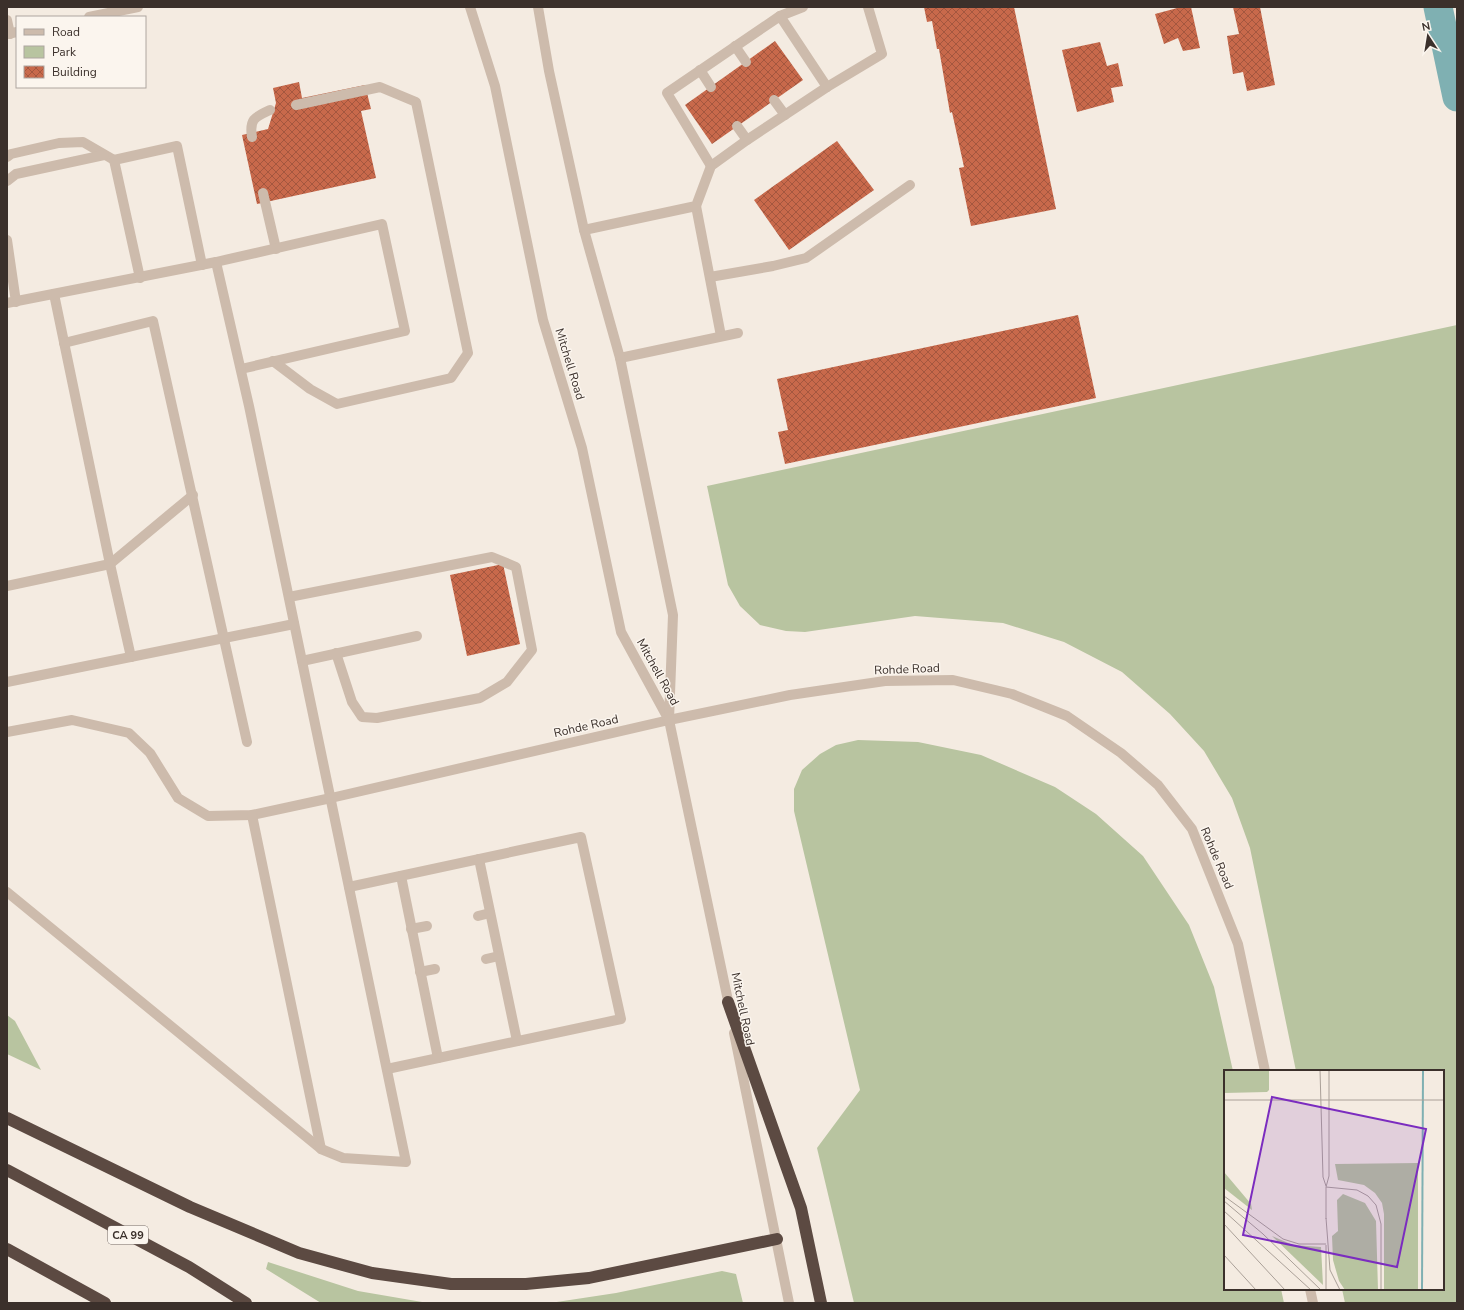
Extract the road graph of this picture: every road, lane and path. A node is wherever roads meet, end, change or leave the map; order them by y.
1 (138, 7) edge
2 (470, 7) edge
3 (538, 7) edge
4 (803, 7) edge
5 (868, 7) edge
6 (94, 16) edge
7 (780, 16) junction
8 (7, 20) edge
9 (11, 33) edge
10 (735, 46) junction
11 (746, 62) dead end
12 (700, 70) junction
13 (711, 87) dead end
14 (827, 87) junction
15 (774, 100) dead end
16 (296, 105) dead end
17 (270, 110) dead end
18 (784, 115) junction
19 (737, 126) dead end
20 (252, 137) dead end
21 (747, 140) junction
22 (104, 155) junction
23 (7, 157) edge
24 (114, 160) junction
25 (711, 166) junction
26 (7, 181) edge
27 (910, 184) dead end
28 (263, 193) dead end
29 (696, 206) junction
30 (584, 230) junction
31 (7, 240) edge
32 (276, 249) junction
33 (216, 262) junction
34 (202, 266) junction
35 (710, 277) junction
36 (140, 278) junction
37 (54, 294) junction
38 (12, 303) edge
39 (738, 333) dead end
40 (721, 336) junction
41 (64, 343) junction
42 (620, 358) junction
43 (273, 361) junction
44 (241, 369) junction
45 (193, 495) junction
46 (110, 564) junction
47 (7, 586) edge
48 (289, 597) junction
49 (294, 624) junction
50 (417, 636) dead end
51 (225, 638) junction
52 (336, 653) junction
53 (131, 657) junction
54 (302, 661) junction
55 (7, 682) edge
56 (669, 720) junction
57 (7, 732) edge
58 (247, 742) dead end
59 (331, 798) junction
60 (252, 815) junction
61 (479, 859) junction
62 (401, 876) junction
63 (349, 887) junction
64 (7, 892) edge
65 (490, 913) junction
66 (478, 916) dead end
67 (427, 926) dead end
68 (411, 929) junction
69 (499, 956) junction
70 (486, 958) dead end
71 (435, 969) dead end
72 (420, 972) junction
73 (728, 1002) junction
74 (517, 1041) junction
75 (438, 1058) junction
76 (387, 1069) junction
77 (1265, 1070) edge
78 (7, 1118) edge
79 (321, 1149) junction
80 (7, 1170) edge
81 (777, 1239) junction
82 (7, 1249) edge
83 (1310, 1290) edge
84 (105, 1303) edge
85 (246, 1303) edge
86 (789, 1303) edge
87 (821, 1303) edge
88 (1313, 1303) edge

1 - 6 street
2 - 56 street, Mitchell Road
3 - 30 street, Mitchell Road
4 - 7 street
5 - 14 street
7 - 10 street
7 - 14 street
8 - 9 street
10 - 11 street
10 - 12 street
12 - 13 street
12 - 25 street
14 - 18 street
15 - 18 street
16 - 43 street
17 - 20 street
18 - 21 street
19 - 21 street
21 - 25 street
22 - 23 street
22 - 24 street
22 - 26 street
24 - 34 street
24 - 36 street
25 - 29 street
27 - 35 street
28 - 32 street
29 - 30 street
29 - 35 street
30 - 42 street, Mitchell Road
31 - 38 street
32 - 33 street
32 - 43 street
33 - 34 street
33 - 44 street
34 - 36 street
35 - 40 street
36 - 37 street
37 - 38 street
37 - 41 street
39 - 40 street
40 - 42 street
41 - 45 street
41 - 46 street
42 - 56 street, Mitchell Road
43 - 44 street
44 - 48 street
45 - 46 street
45 - 51 street
46 - 47 street
46 - 53 street
48 - 49 street
48 - 52 street
49 - 51 street
49 - 54 street
50 - 52 street
51 - 53 street
51 - 58 street
52 - 54 street
53 - 55 street
54 - 59 street
56 - 59 street, Rohde Road
56 - 73 street, Mitchell Road
56 - 77 street, Rohde Road
57 - 60 street, Rohde Road
59 - 60 street, Rohde Road
59 - 63 street
60 - 79 street
61 - 62 street
61 - 65 street
61 - 74 street
62 - 63 street
62 - 68 street
63 - 76 street
64 - 79 street
65 - 66 street
65 - 69 street
67 - 68 street
68 - 72 street
69 - 70 street
69 - 74 street
71 - 72 street
72 - 75 street
73 - 81 street, Mitchell Road
73 - 87 highway
74 - 75 street
75 - 76 street
76 - 79 street
78 - 81 highway
80 - 85 highway, CA 99
81 - 86 street, Mitchell Road
82 - 84 highway
83 - 88 street

